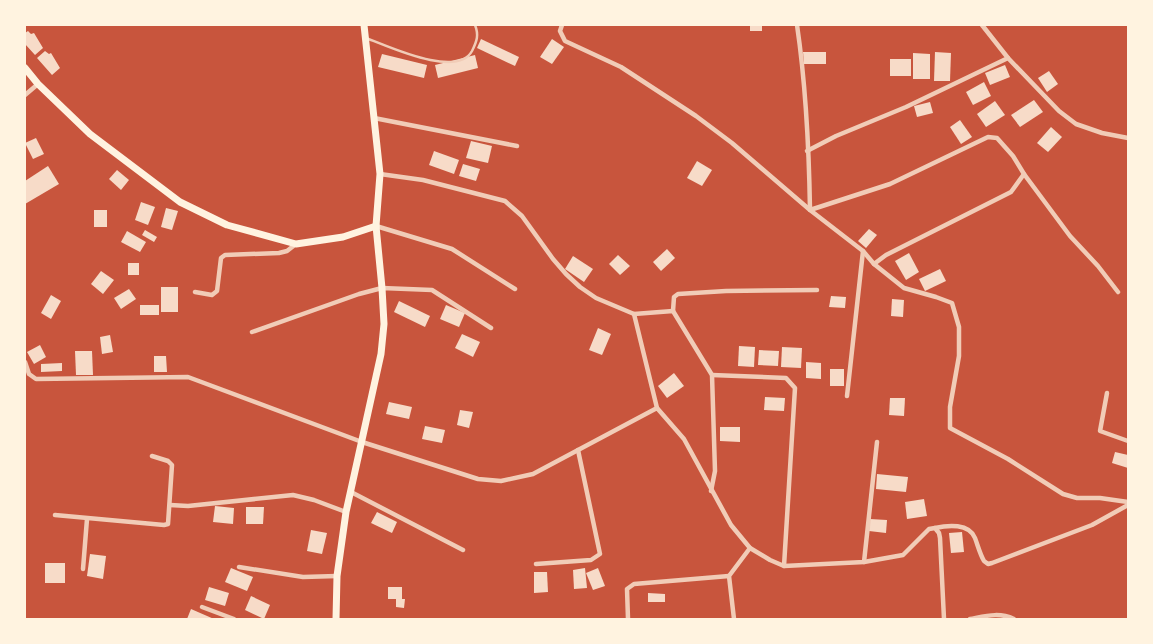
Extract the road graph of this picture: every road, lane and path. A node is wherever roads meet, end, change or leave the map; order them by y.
1 (364, 25) edge
2 (475, 25) edge
3 (562, 25) edge
4 (797, 25) edge
5 (982, 25) edge
6 (365, 38) junction
7 (1008, 58) junction
8 (25, 68) edge
9 (38, 84) junction
10 (25, 95) edge
11 (373, 118) junction
12 (1128, 138) edge
13 (517, 146) dead end
14 (807, 151) junction
15 (380, 174) junction
16 (1024, 174) junction
17 (810, 210) junction
18 (376, 226) junction
19 (296, 244) junction
20 (863, 251) junction
21 (874, 264) junction
22 (382, 288) junction
23 (515, 289) dead end
24 (816, 290) dead end
25 (194, 292) dead end
26 (1118, 292) dead end
27 (672, 311) junction
28 (634, 314) junction
29 (491, 328) dead end
30 (252, 332) dead end
31 (25, 362) edge
32 (27, 375) edge
33 (712, 375) junction
34 (1107, 393) dead end
35 (847, 396) dead end
36 (657, 408) junction
37 (1128, 441) edge
38 (362, 442) junction
39 (876, 442) dead end
40 (578, 450) junction
41 (152, 456) dead end
42 (711, 491) junction
43 (351, 492) junction
44 (1128, 503) edge
45 (170, 505) junction
46 (346, 512) junction
47 (55, 515) dead end
48 (87, 519) junction
49 (935, 528) junction
50 (750, 548) junction
51 (463, 550) dead end
52 (864, 562) junction
53 (536, 564) dead end
54 (784, 566) junction
55 (238, 567) dead end
56 (83, 569) dead end
57 (337, 576) junction
58 (729, 576) junction
59 (202, 607) dead end
60 (990, 617) edge
61 (234, 619) edge
62 (336, 619) edge
63 (628, 619) edge
64 (734, 619) edge
65 (944, 619) edge
66 (970, 619) edge
67 (1014, 619) edge

1 - 6 main road
2 - 6 lane
3 - 17 street
4 - 14 street
5 - 7 street
6 - 11 main road
7 - 12 street
7 - 14 street
8 - 9 main road
9 - 10 street
9 - 19 main road
11 - 13 street
11 - 15 main road
14 - 17 street
15 - 18 main road
15 - 28 street
16 - 17 street
16 - 21 street
16 - 26 street
17 - 20 street
18 - 19 main road
18 - 22 main road
18 - 23 street
19 - 25 street
20 - 21 street
20 - 35 street
21 - 44 street
22 - 29 street
22 - 30 street
22 - 38 main road
24 - 27 street
27 - 28 street
27 - 33 street
28 - 36 street
31 - 32 street
32 - 38 street
33 - 42 street
33 - 54 street
34 - 37 street
36 - 40 street
36 - 42 street
38 - 40 street
38 - 43 main road
39 - 52 street
40 - 53 street
41 - 45 street
42 - 50 street
43 - 46 main road
43 - 51 street
44 - 49 street
45 - 46 street
45 - 48 street
46 - 57 main road
47 - 48 street
48 - 56 street
49 - 52 street
49 - 65 street
50 - 54 street
50 - 58 street
52 - 54 street
55 - 57 street
57 - 62 main road
58 - 63 street
58 - 64 street
59 - 61 street
60 - 66 street
60 - 67 street

